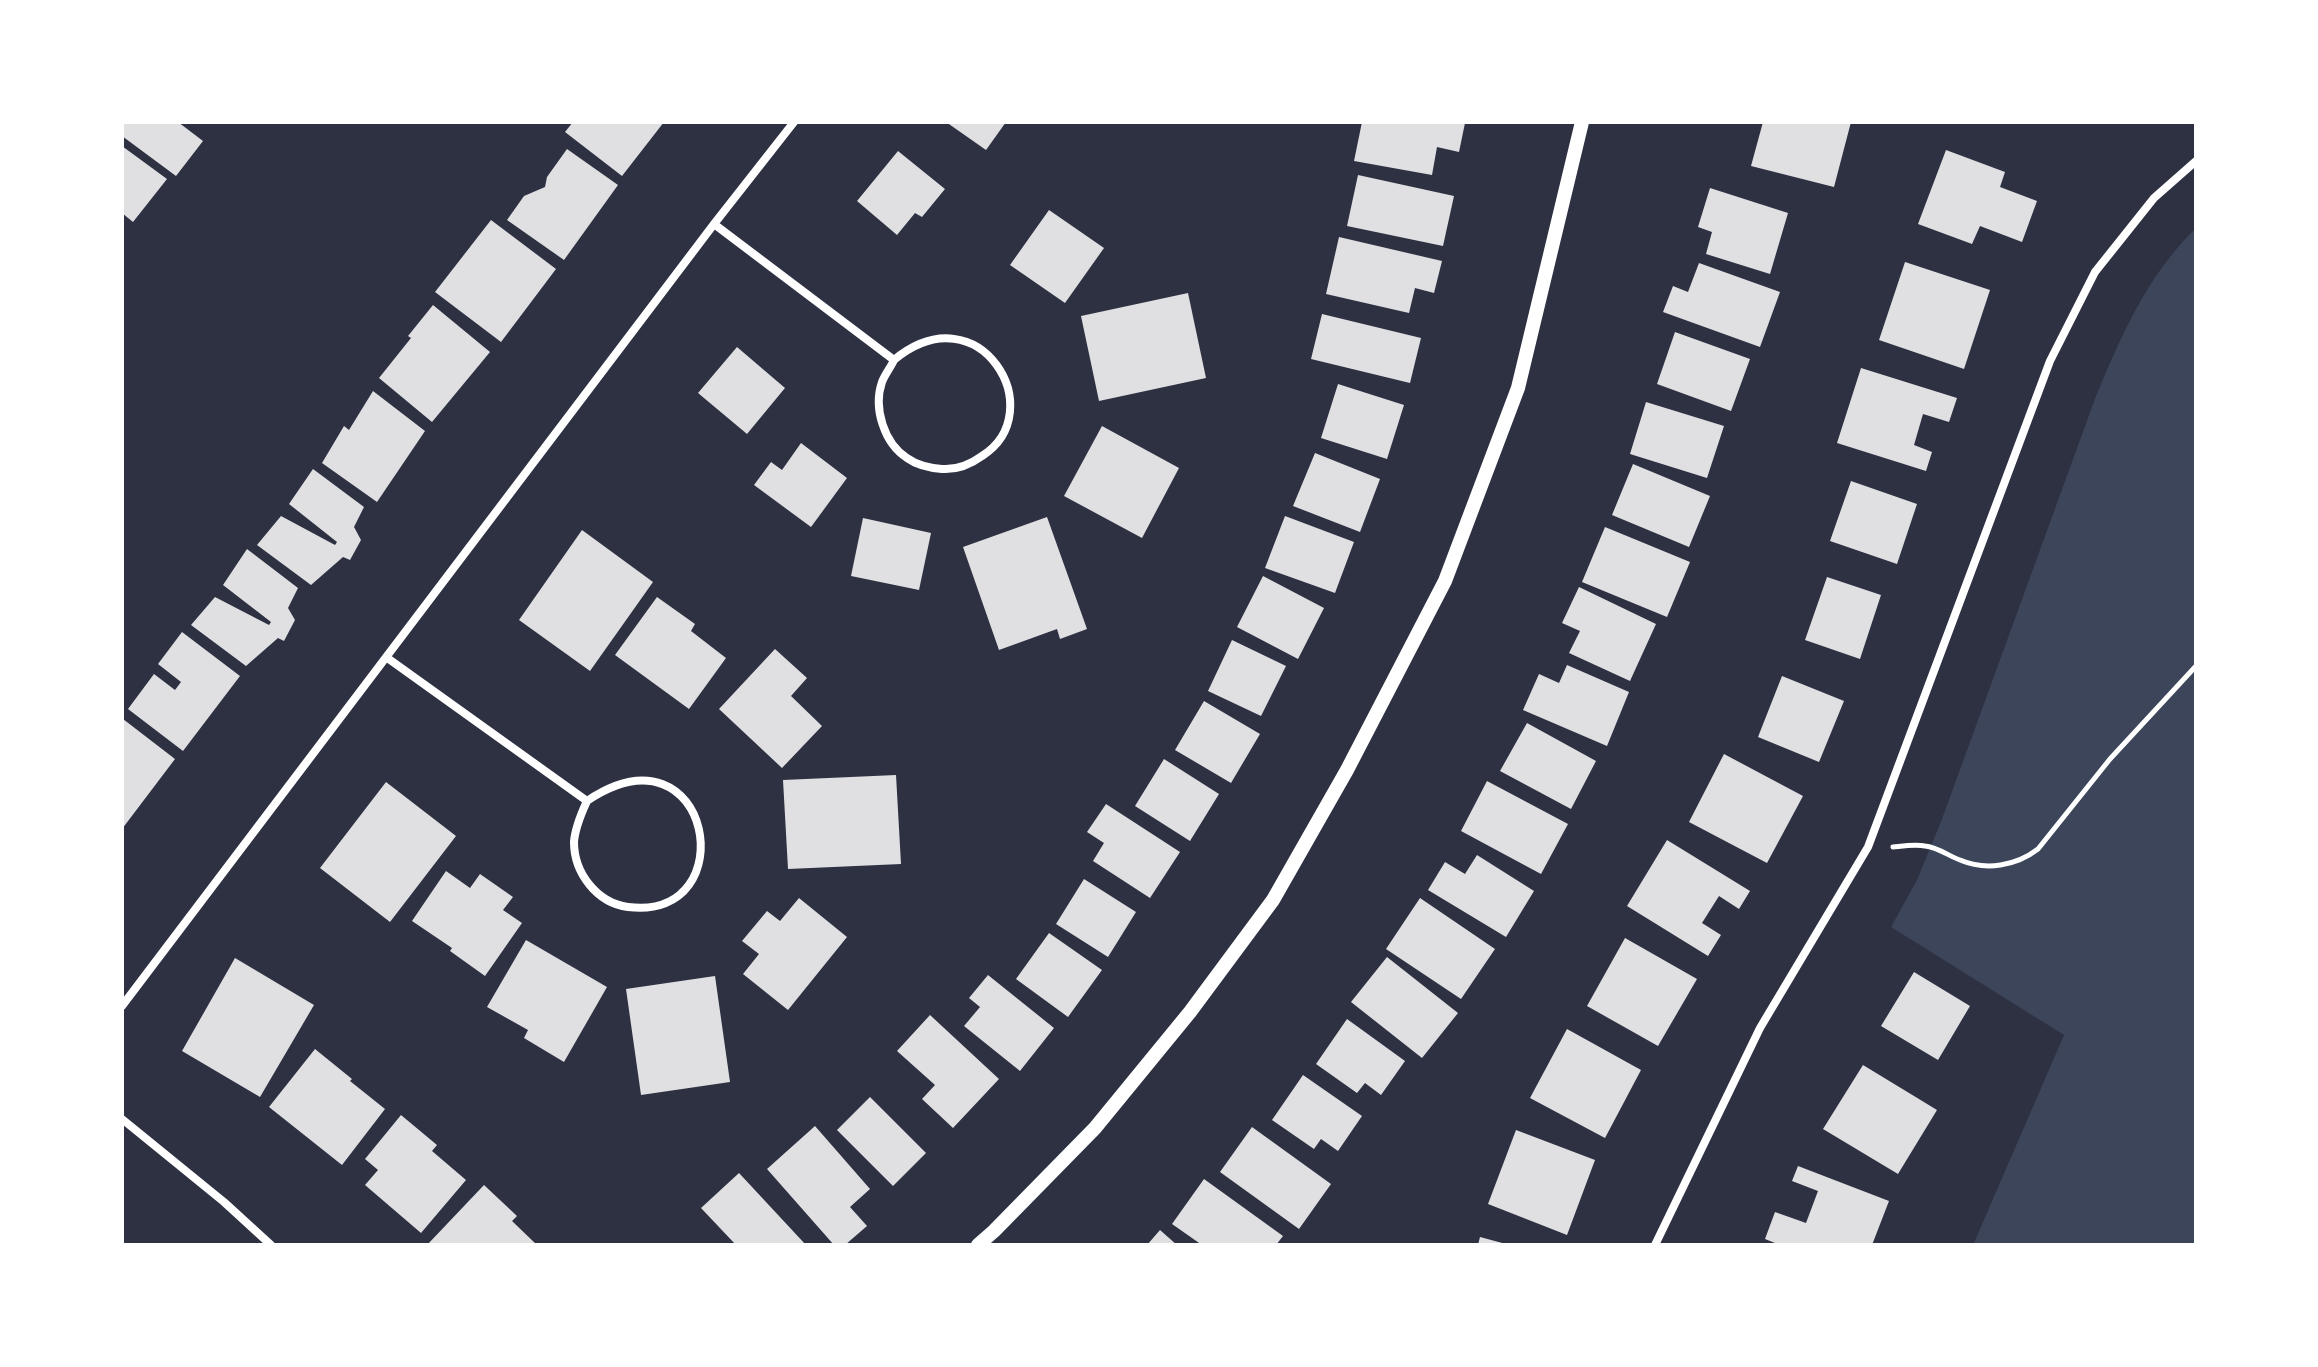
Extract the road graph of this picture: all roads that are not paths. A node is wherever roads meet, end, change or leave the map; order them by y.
1 (794, 122) edge
2 (1582, 122) edge
3 (2196, 161) edge
4 (714, 224) junction
5 (894, 360) junction
6 (386, 657) junction
7 (587, 801) junction
8 (122, 1006) edge
9 (122, 1119) edge
10 (271, 1245) edge
11 (978, 1245) edge
12 (1655, 1245) edge

1 - 4 street
2 - 11 street
3 - 12 street
4 - 5 street
4 - 6 street
5 - 5 street
6 - 7 street
6 - 8 street
7 - 7 street
9 - 10 street

